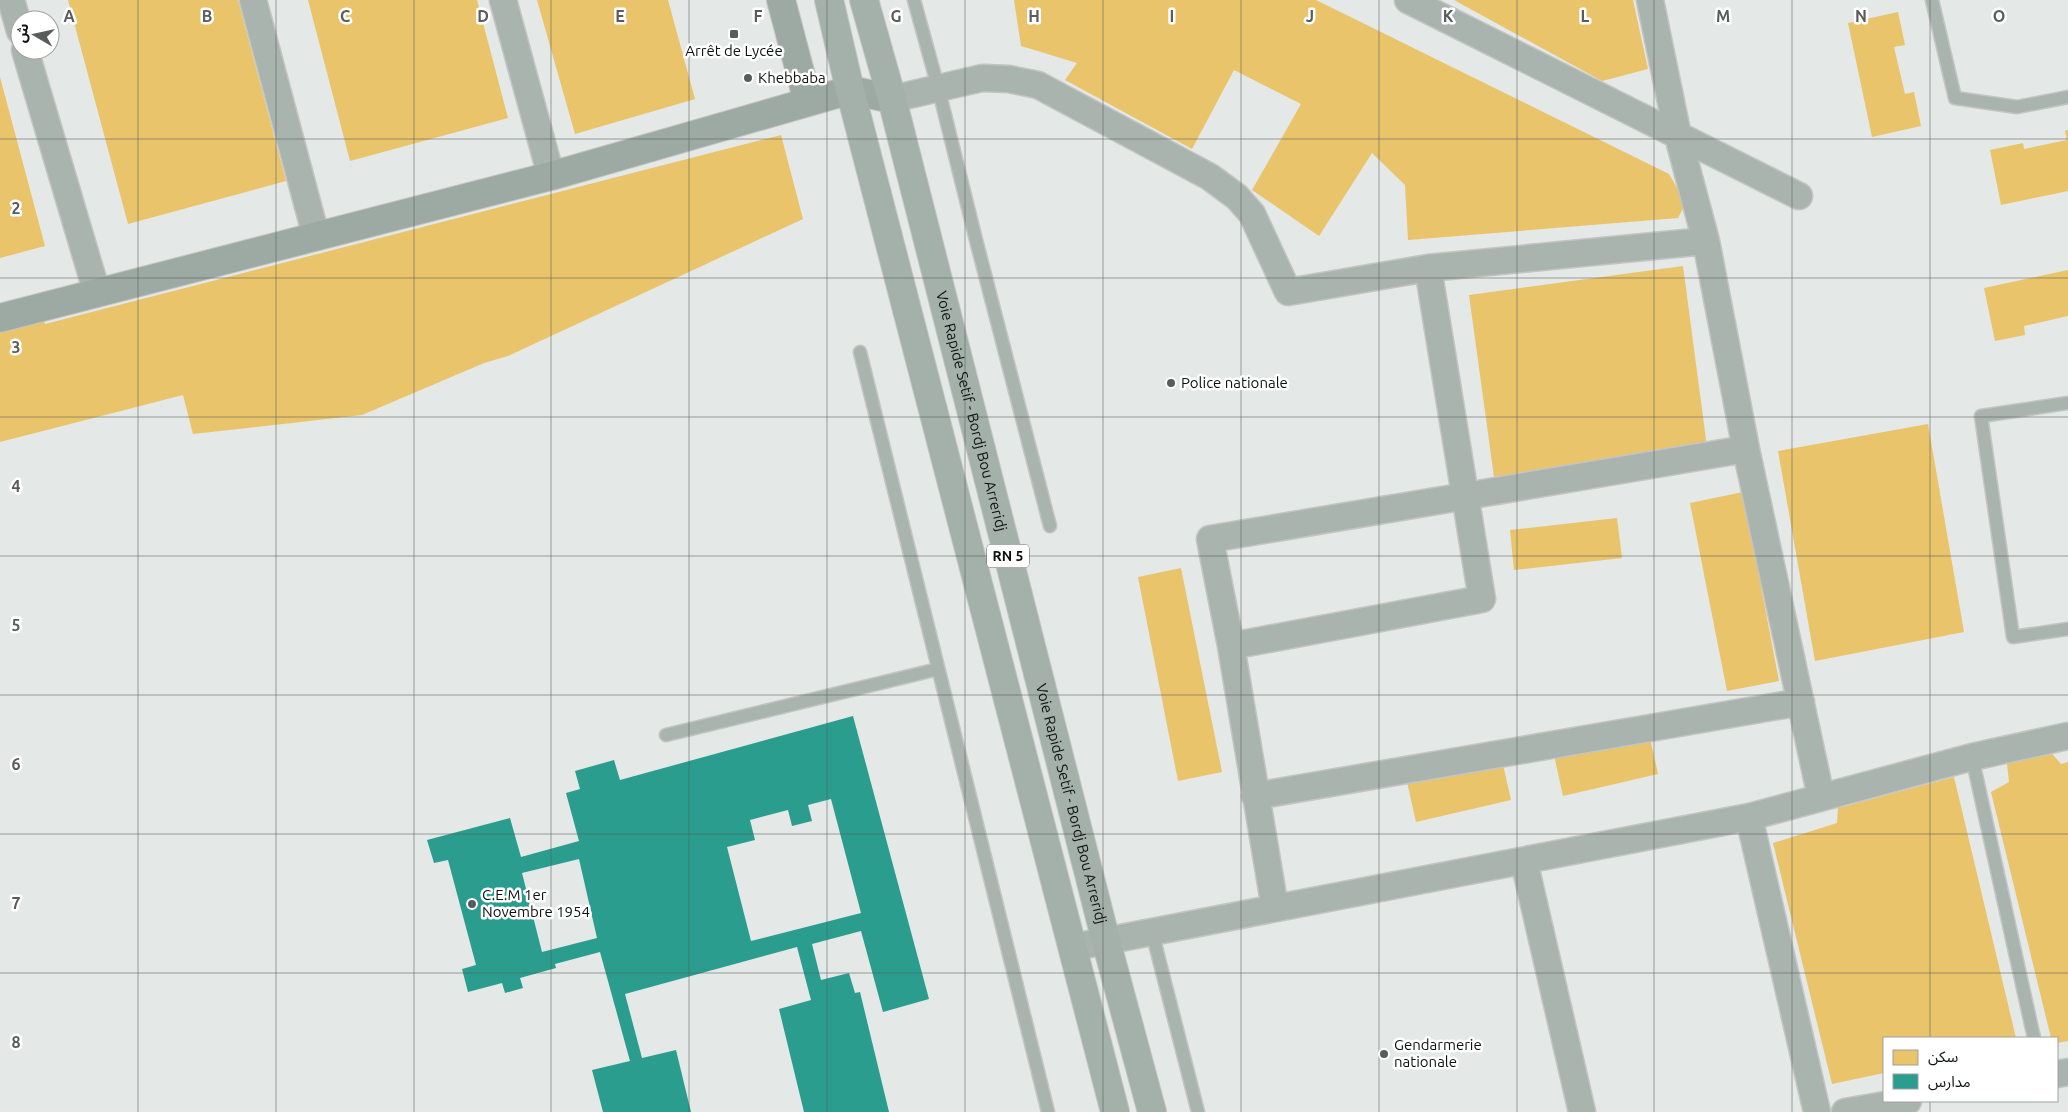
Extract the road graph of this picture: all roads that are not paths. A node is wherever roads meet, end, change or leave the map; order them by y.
1 (253, 0) edge
2 (503, 0) edge
3 (782, 0) edge
4 (829, 0) edge
5 (864, 0) edge
6 (914, 0) edge
7 (1408, 0) edge
8 (1650, 0) edge
9 (1932, 0) edge
10 (29, 60) edge
11 (938, 88) junction
12 (850, 90) junction
13 (2068, 97) edge
14 (892, 99) junction
15 (808, 102) junction
16 (1678, 136) junction
17 (551, 176) junction
18 (1798, 196) dead end
19 (316, 236) junction
20 (1706, 241) junction
21 (1428, 268) junction
22 (97, 293) junction
23 (0, 318) edge
24 (860, 352) dead end
25 (2068, 403) edge
26 (1746, 449) junction
27 (1464, 496) junction
28 (1050, 526) dead end
29 (2068, 629) edge
30 (1231, 646) junction
31 (938, 669) junction
32 (1801, 702) junction
33 (666, 734) dead end
34 (2068, 736) edge
35 (1972, 757) junction
36 (1255, 796) junction
37 (1822, 797) junction
38 (1749, 818) junction
39 (1524, 861) junction
40 (1275, 908) junction
41 (1152, 932) junction
42 (1106, 941) junction
43 (1074, 947) junction
44 (2034, 1037) edge
45 (1902, 1102) edge
46 (1048, 1112) edge
47 (1115, 1112) edge
48 (1152, 1112) edge
49 (1198, 1112) edge
50 (1582, 1112) edge
51 (1817, 1112) edge
52 (1845, 1112) edge

1 - 19 street
2 - 17 street
3 - 15 street
4 - 12 highway, RN 5
5 - 14 highway, Voie Rapide Setif - Bordj Bou Arreridj / RN 5
6 - 11 lane
7 - 16 street
8 - 16 street
9 - 13 lane
10 - 22 street
11 - 14 street
11 - 21 street
11 - 28 lane
12 - 14 street
12 - 15 street
12 - 43 highway, RN 5
14 - 42 highway, Voie Rapide Setif - Bordj Bou Arreridj / RN 5
15 - 17 street
16 - 18 street
16 - 20 street
17 - 19 street
19 - 22 street
20 - 21 street
20 - 26 street
21 - 27 street
22 - 23 street
24 - 31 lane
25 - 29 lane
26 - 27 street
26 - 32 street
27 - 30 street
27 - 30 street
30 - 36 street
31 - 33 lane
31 - 46 lane
32 - 36 street
32 - 37 street
34 - 35 street
35 - 37 street
35 - 44 lane
36 - 40 street
37 - 38 street
38 - 39 street
38 - 51 street
39 - 40 street
39 - 50 street
40 - 41 street
41 - 42 street
41 - 49 lane
42 - 43 street
42 - 48 highway, Voie Rapide Setif - Bordj Bou Arreridj / RN 5
43 - 47 highway, RN 5
45 - 52 street

